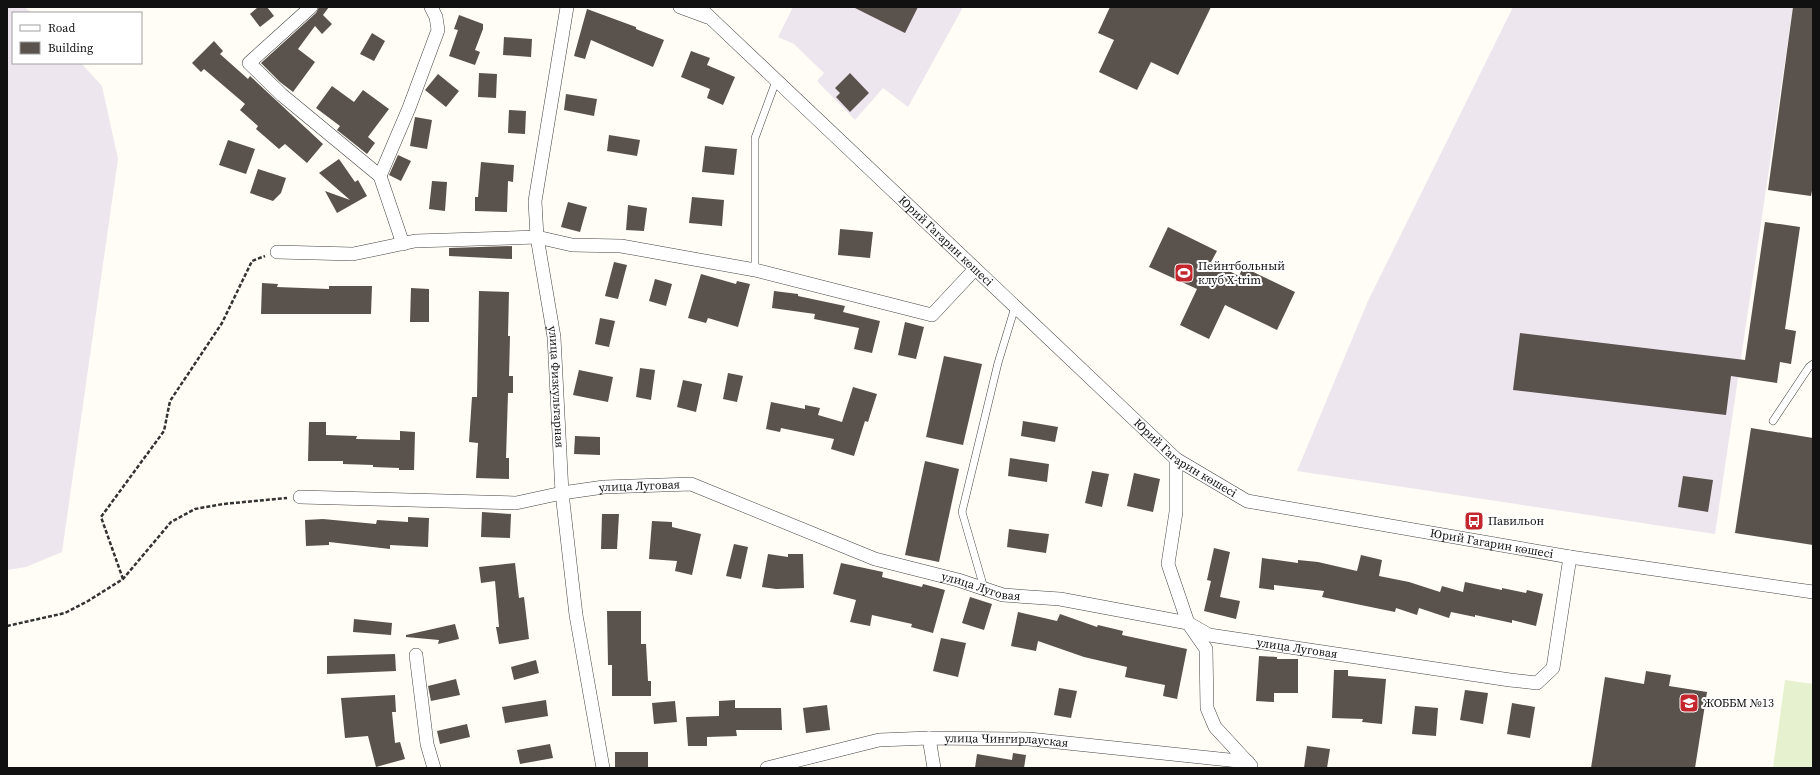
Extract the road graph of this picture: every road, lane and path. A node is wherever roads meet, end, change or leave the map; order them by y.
1 (311, 7) edge
2 (431, 7) edge
3 (567, 7) edge
4 (680, 7) edge
5 (699, 7) edge
6 (710, 18) junction
7 (776, 81) junction
8 (380, 176) junction
9 (537, 237) junction
10 (403, 244) junction
11 (277, 252) joint
12 (975, 269) junction
13 (755, 270) junction
14 (1014, 306) junction
15 (1813, 364) edge
16 (1773, 421) dead end
17 (1176, 459) junction
18 (562, 493) junction
19 (300, 497) joint
20 (1570, 557) junction
21 (123, 579) junction
22 (984, 588) junction
23 (1813, 592) edge
24 (1188, 623) junction
25 (7, 626) edge
26 (416, 655) dead end
27 (929, 738) junction
28 (1250, 765) edge
29 (434, 768) edge
30 (603, 768) edge
31 (767, 768) edge
32 (934, 768) edge

1 - 8 street
2 - 8 street
3 - 9 street, улица Физкультарная
4 - 6 street, Юрий Гагарин көшесі
5 - 6 street, Юрий Гагарин көшесі
6 - 7 street, Юрий Гагарин көшесі
7 - 12 street, Юрий Гагарин көшесі
7 - 13 lane
8 - 10 street
9 - 10 street
9 - 13 street
9 - 18 street, улица Физкультарная
10 - 11 street
11 - 21 path
12 - 13 street
12 - 14 street, Юрий Гагарин көшесі
14 - 17 street, Юрий Гагарин көшесі
14 - 22 lane
15 - 16 lane
17 - 20 street, Юрий Гагарин көшесі
17 - 24 street
18 - 19 street, улица Луговая
18 - 22 street, улица Луговая
18 - 30 street, улица Физкультарная
19 - 21 path
20 - 23 street, Юрий Гагарин көшесі
20 - 24 street, улица Луговая
21 - 25 path
22 - 24 street, улица Луговая
24 - 28 street
26 - 29 street
27 - 28 street, улица Чингирлауская
27 - 31 street, улица Чингирлауская
27 - 32 street

